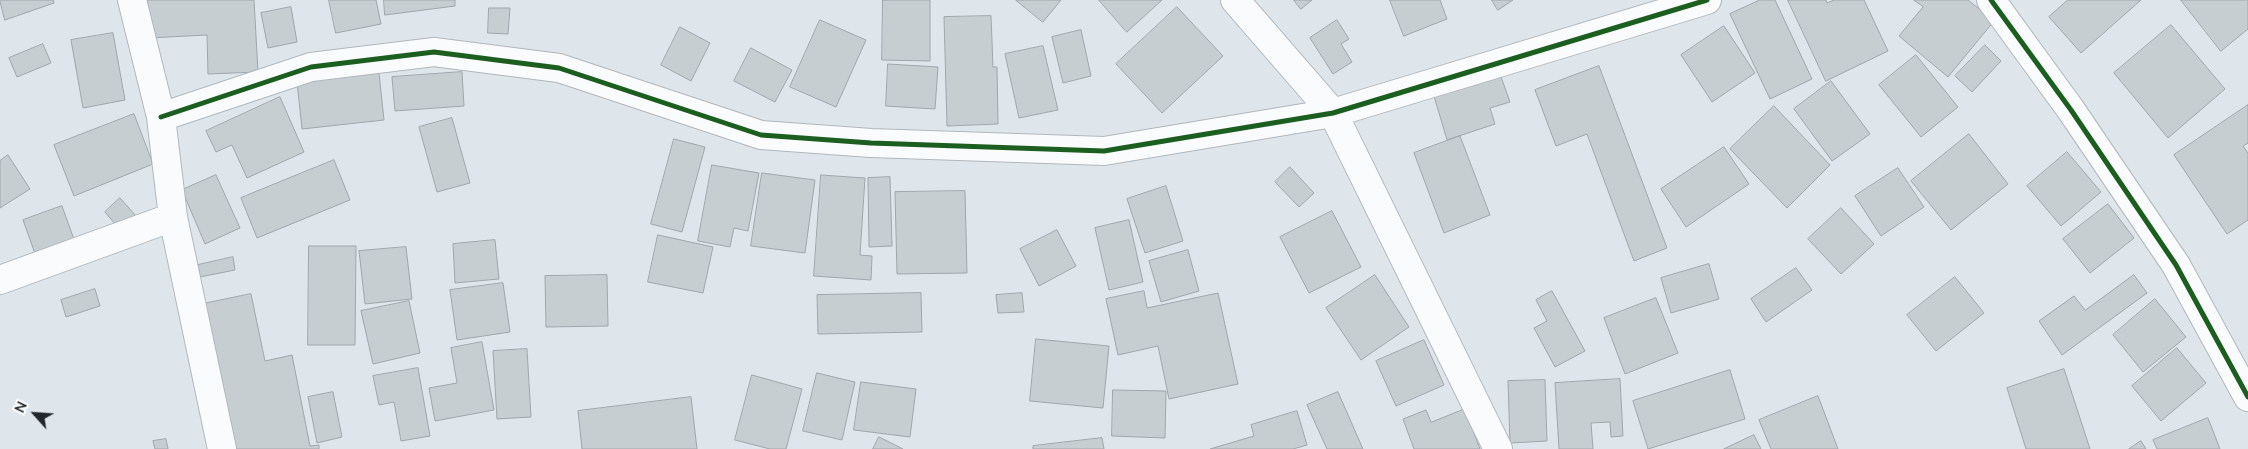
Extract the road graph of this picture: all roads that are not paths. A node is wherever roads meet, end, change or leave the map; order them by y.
1 (132, 0) edge
2 (1235, 0) edge
3 (1707, 0) edge
4 (1991, 0) edge
5 (1333, 113) junction
6 (161, 117) junction
7 (173, 217) junction
8 (0, 280) edge
9 (2248, 397) edge
10 (222, 449) edge
11 (1498, 449) edge

1 - 6 street
2 - 5 street
3 - 5 street
4 - 9 street
5 - 6 street
5 - 11 street
6 - 7 street
7 - 8 street
7 - 10 street

